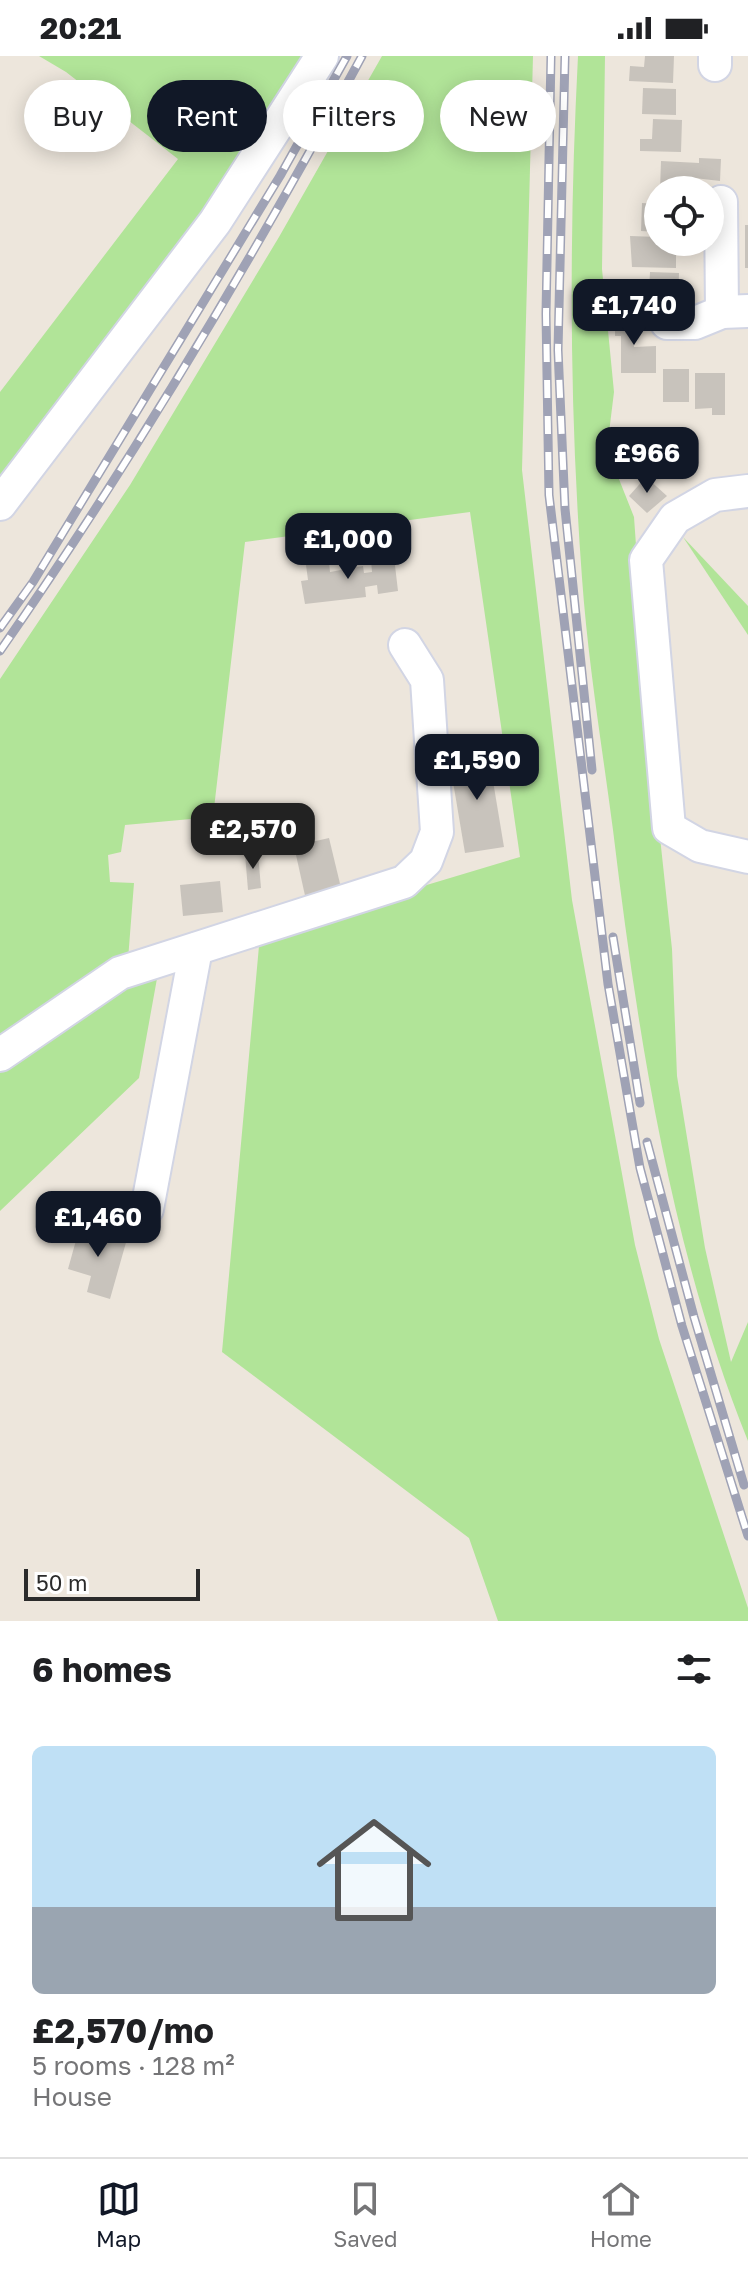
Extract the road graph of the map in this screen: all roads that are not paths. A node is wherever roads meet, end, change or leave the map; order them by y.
1 (322, 56) edge
2 (724, 225) edge
3 (735, 311) edge
4 (667, 323) dead end
5 (748, 491) edge
6 (0, 504) edge
7 (405, 645) dead end
8 (748, 857) edge
9 (196, 949) junction
10 (0, 1055) edge
11 (147, 1209) dead end

1 - 6 street
2 - 3 street
3 - 4 street
5 - 8 street
7 - 9 street
9 - 10 street
9 - 11 street

